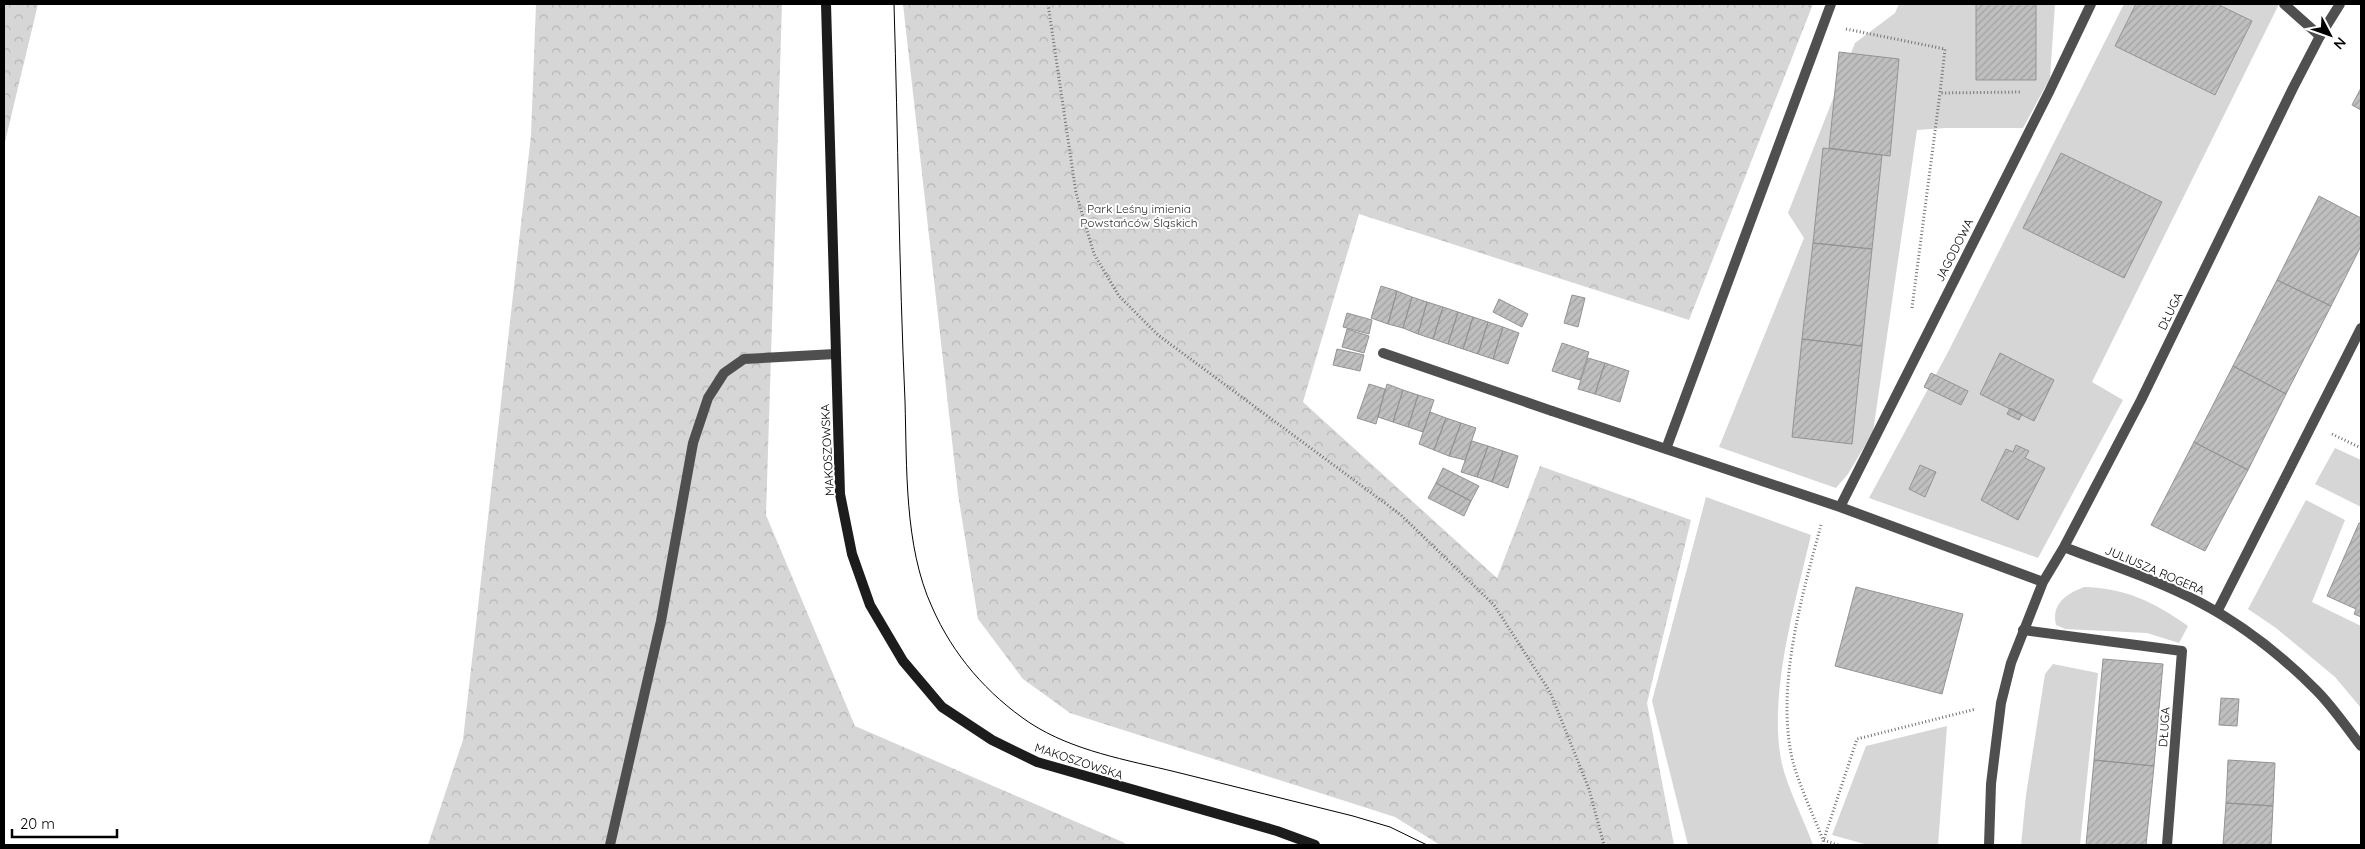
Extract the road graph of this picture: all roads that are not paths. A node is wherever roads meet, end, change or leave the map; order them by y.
1 (826, 4) edge
2 (1831, 4) edge
3 (2091, 4) edge
4 (2284, 4) edge
5 (2340, 4) edge
6 (2320, 36) junction
7 (2361, 328) edge
8 (1383, 353) dead end
9 (835, 354) junction
10 (1666, 449) junction
11 (1840, 507) junction
12 (2064, 547) junction
13 (2043, 582) junction
14 (2216, 612) junction
15 (2023, 630) junction
16 (2361, 746) edge
17 (610, 845) edge
18 (1315, 845) edge
19 (1989, 845) edge
20 (2167, 845) edge

1 - 9 main road, MAKOSZOWSKA
2 - 10 street
3 - 11 street, JAGODOWA
4 - 6 street
5 - 6 street, DŁUGA
6 - 12 street, DŁUGA
7 - 14 street
8 - 10 street
9 - 17 street
9 - 18 main road, MAKOSZOWSKA
10 - 11 street
11 - 13 street
12 - 13 street, DŁUGA
12 - 14 street, JULIUSZA ROGERA
13 - 15 street, DŁUGA
14 - 16 street, JULIUSZA ROGERA
15 - 19 street, DŁUGA
15 - 20 street, DŁUGA

